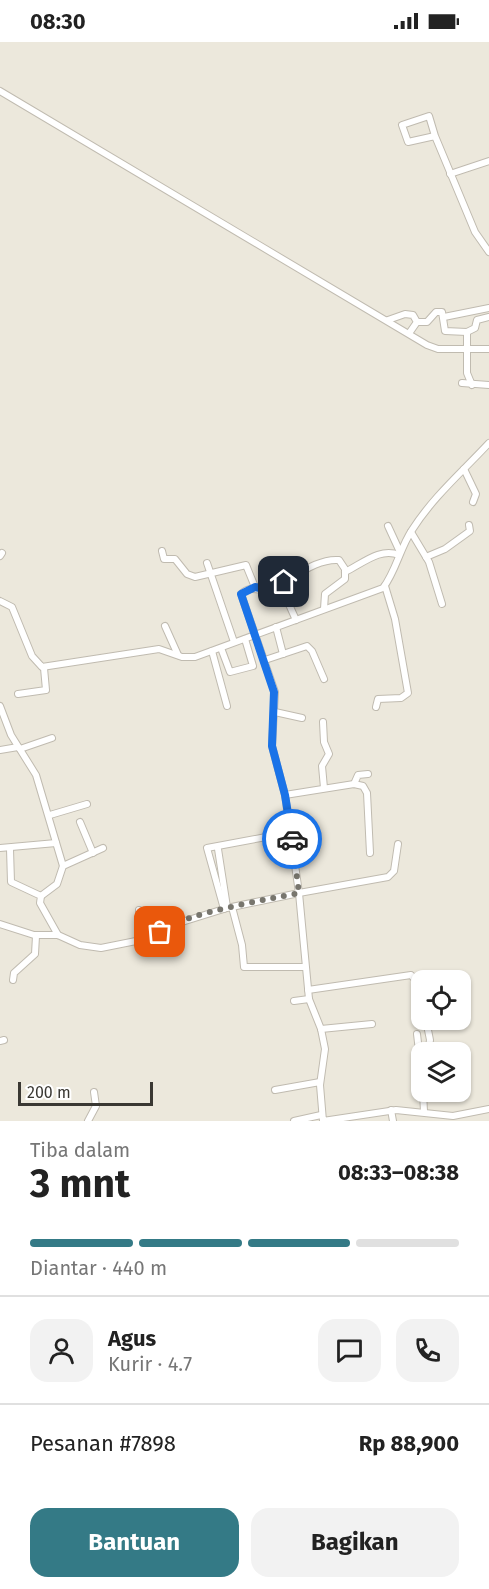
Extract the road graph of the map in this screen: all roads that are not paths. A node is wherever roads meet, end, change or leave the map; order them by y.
1 (0, 91) edge
2 (435, 136) junction
3 (489, 161) edge
4 (450, 174) junction
5 (488, 247) edge
6 (489, 308) edge
7 (444, 317) junction
8 (489, 317) edge
9 (388, 320) junction
10 (417, 322) junction
11 (410, 332) junction
12 (466, 332) junction
13 (489, 349) edge
14 (466, 350) junction
15 (462, 383) dead end
16 (472, 385) junction
17 (489, 385) edge
18 (489, 443) edge
19 (464, 469) junction
20 (472, 502) dead end
21 (469, 525) dead end
22 (388, 526) dead end
23 (411, 532) junction
24 (162, 551) dead end
25 (399, 554) junction
26 (426, 557) junction
27 (207, 563) dead end
28 (345, 572) junction
29 (211, 574) junction
30 (385, 586) junction
31 (255, 587) junction
32 (286, 600) dead end
33 (0, 602) edge
34 (442, 604) dead end
35 (324, 609) junction
36 (296, 620) junction
37 (165, 626) dead end
38 (276, 627) junction
39 (255, 635) junction
40 (245, 639) junction
41 (234, 642) junction
42 (221, 648) junction
43 (212, 651) junction
44 (283, 654) junction
45 (178, 655) junction
46 (265, 660) junction
47 (44, 668) junction
48 (324, 680) dead end
49 (18, 694) dead end
50 (0, 706) edge
51 (227, 706) dead end
52 (376, 707) dead end
53 (275, 712) junction
54 (302, 718) dead end
55 (323, 722) dead end
56 (52, 738) dead end
57 (19, 748) junction
58 (0, 750) edge
59 (368, 774) dead end
60 (354, 784) junction
61 (324, 788) junction
62 (285, 795) junction
63 (87, 804) dead end
64 (50, 815) junction
65 (80, 822) dead end
66 (290, 827) junction
67 (56, 843) junction
68 (398, 844) dead end
69 (0, 848) edge
70 (103, 848) dead end
71 (10, 849) junction
72 (218, 849) dead end
73 (93, 853) junction
74 (370, 853) dead end
75 (63, 866) junction
76 (299, 893) junction
77 (41, 896) junction
78 (228, 908) junction
79 (139, 910) dead end
80 (0, 924) edge
81 (58, 935) junction
82 (36, 936) junction
83 (143, 939) junction
84 (304, 967) junction
85 (411, 975) edge
86 (13, 980) dead end
87 (308, 990) junction
88 (309, 999) junction
89 (294, 1001) dead end
90 (372, 1024) dead end
91 (321, 1029) junction
92 (417, 1034) dead end
93 (418, 1042) edge
94 (320, 1082) junction
95 (275, 1090) dead end
96 (94, 1092) dead end
97 (489, 1109) edge
98 (390, 1110) junction
99 (321, 1115) junction
100 (429, 1116) edge
101 (88, 1121) edge
102 (294, 1121) edge
103 (393, 1121) edge

1 - 9 street
2 - 2 street
2 - 4 street
3 - 4 street
4 - 5 street
6 - 7 street
7 - 10 street
7 - 12 street
8 - 12 street
9 - 10 street
9 - 11 street
10 - 11 street
11 - 14 street
12 - 14 street
13 - 14 street
14 - 16 street
15 - 16 street
16 - 17 street
18 - 19 street
19 - 20 street
19 - 23 street
21 - 26 street
22 - 25 street
23 - 25 street
23 - 26 street
24 - 29 street
25 - 28 street
25 - 30 street
26 - 34 street
27 - 29 street
28 - 31 street
28 - 35 street
29 - 31 street
29 - 41 street
30 - 35 street
30 - 52 street
31 - 39 street
32 - 36 street
33 - 47 street
35 - 36 street
36 - 38 street
37 - 45 street
38 - 39 street
38 - 44 street
39 - 40 street
39 - 46 street
40 - 41 street
40 - 42 street
41 - 42 street
42 - 43 street
43 - 45 street
43 - 51 street
44 - 46 street
44 - 48 street
45 - 47 street
46 - 53 street
47 - 49 street
50 - 57 street
53 - 54 street
53 - 62 street
55 - 61 street
56 - 57 street
57 - 58 street
57 - 64 street
59 - 60 street
60 - 61 street
60 - 74 street
61 - 62 street
62 - 66 street
63 - 64 street
64 - 67 street
65 - 73 street
66 - 76 street
66 - 78 street
67 - 71 street
67 - 75 street
68 - 76 street
69 - 71 street
70 - 73 street
71 - 77 street
72 - 78 street
73 - 75 street
75 - 77 street
76 - 78 street
76 - 84 street
77 - 81 street
78 - 83 street
78 - 84 street
79 - 83 street
80 - 82 street
81 - 82 street
81 - 83 street
82 - 86 street
84 - 87 street
85 - 87 street
87 - 88 street
88 - 89 street
88 - 91 street
90 - 91 street
91 - 94 street
92 - 93 street
94 - 95 street
94 - 99 street
96 - 101 street
97 - 100 street
98 - 99 street
98 - 100 street
98 - 103 street
99 - 102 street

